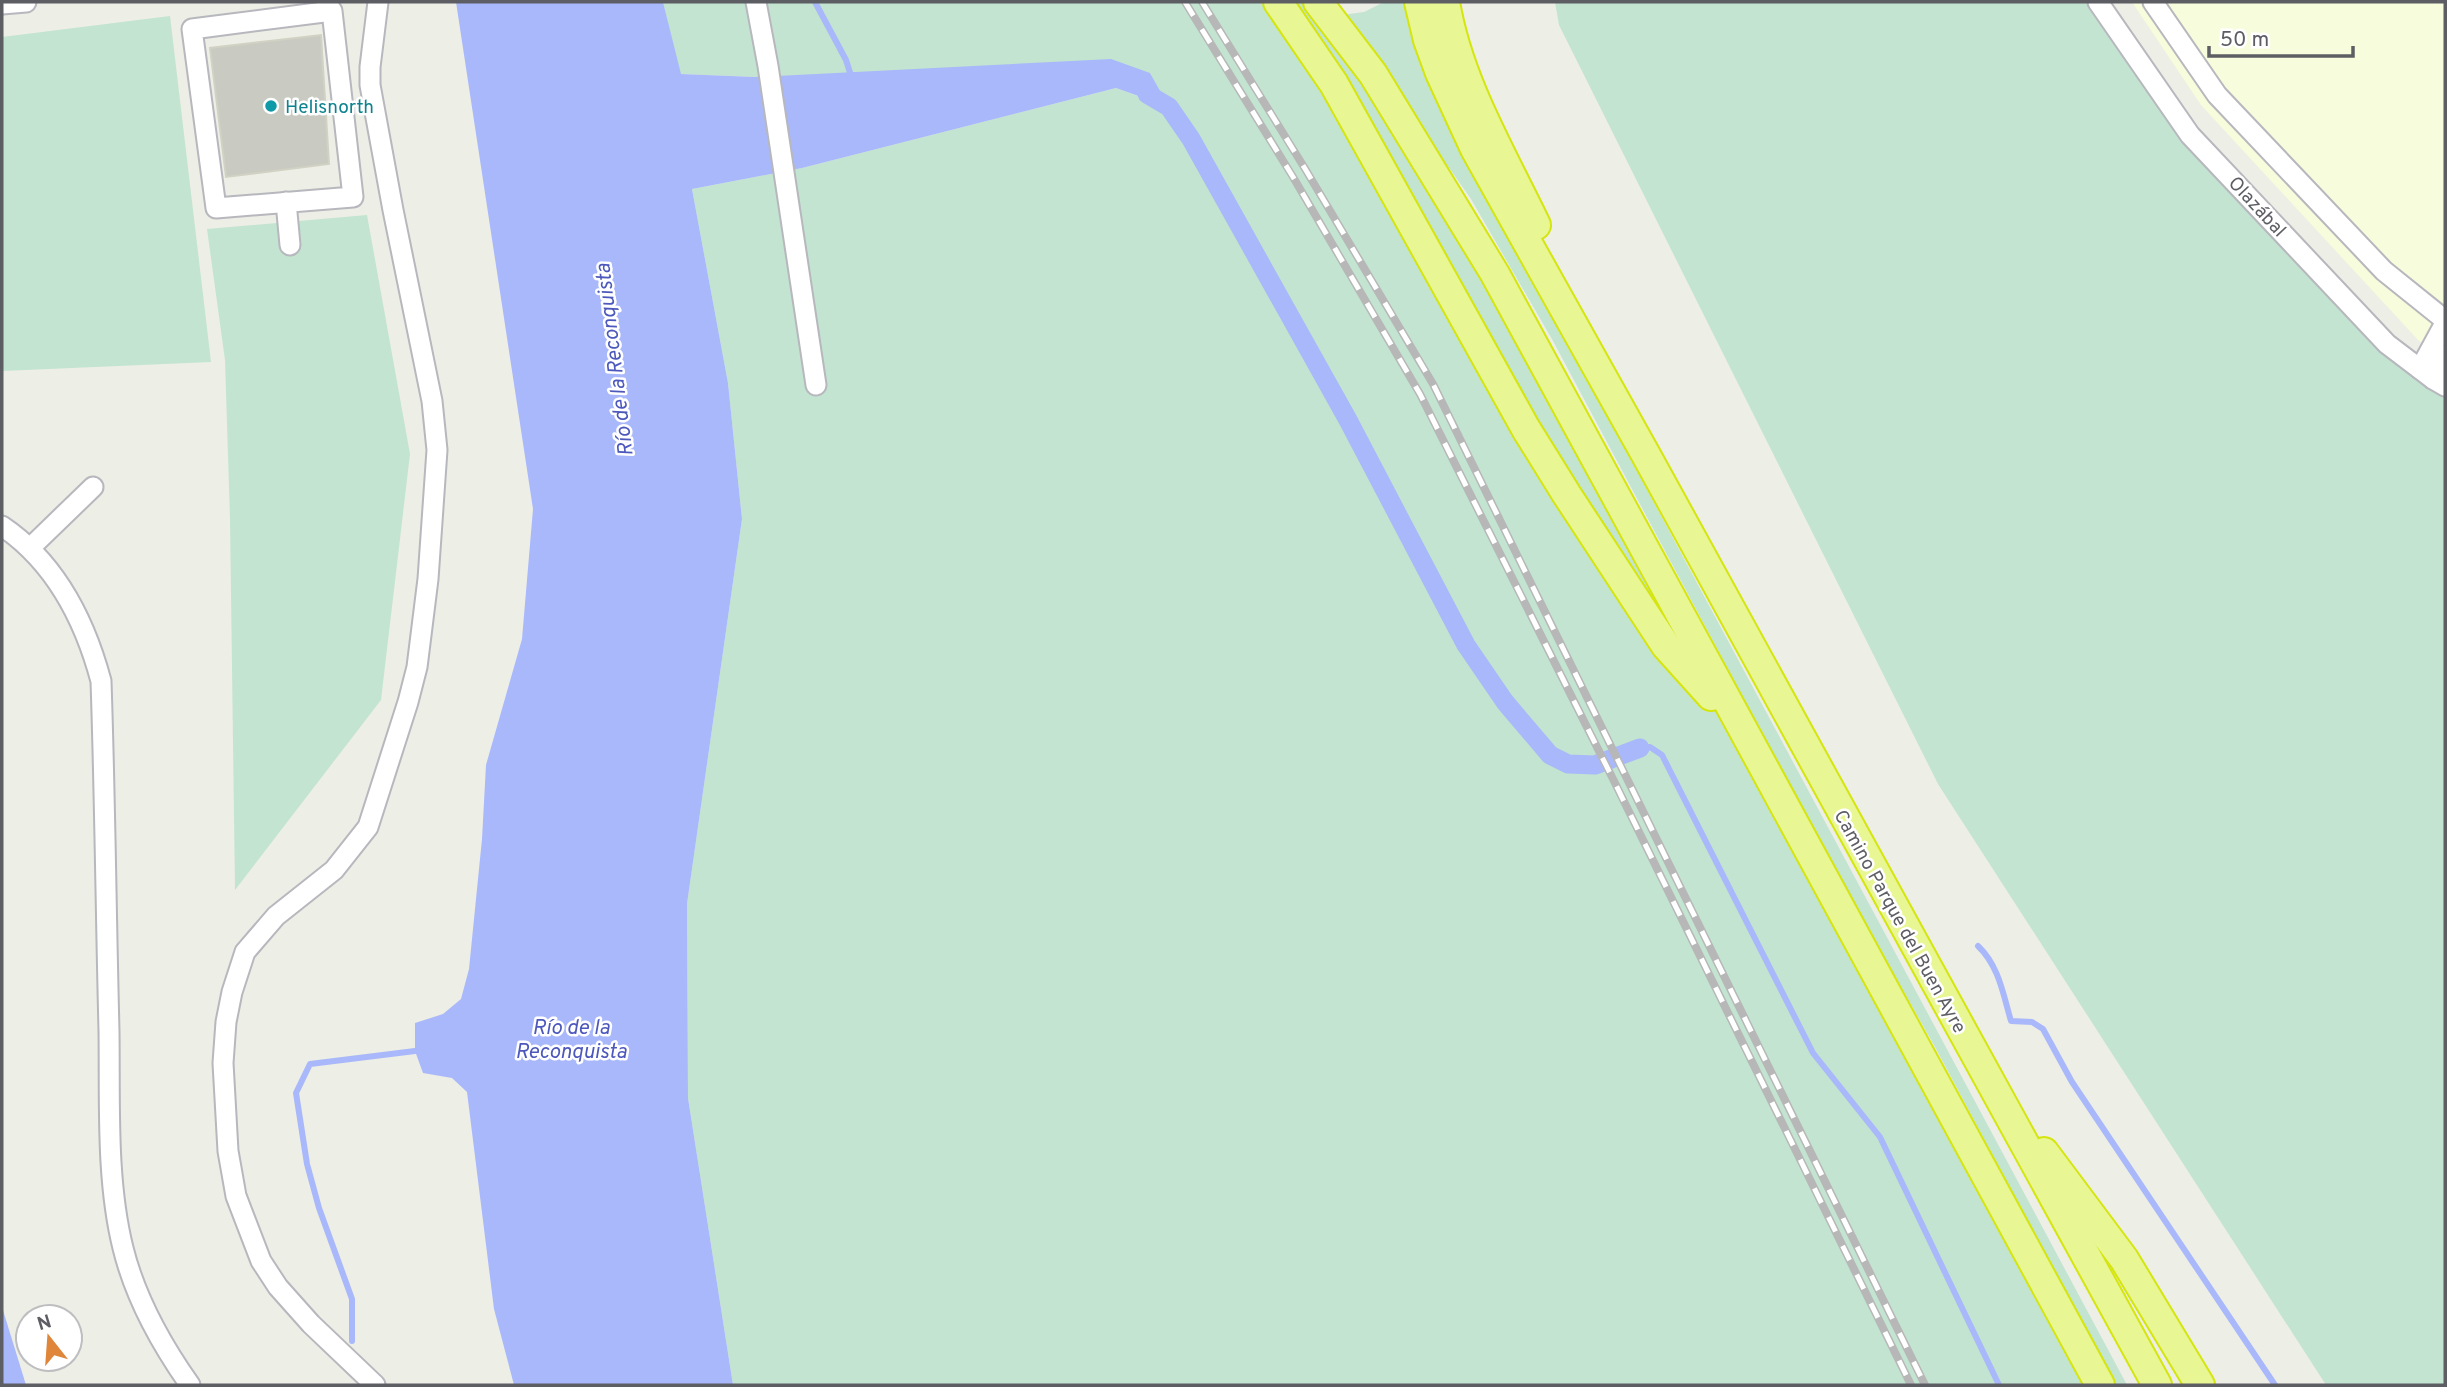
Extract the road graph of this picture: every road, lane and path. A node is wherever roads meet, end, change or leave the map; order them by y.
1 (26, 2) edge
2 (377, 2) edge
3 (756, 2) edge
4 (1278, 2) edge
5 (1318, 2) edge
6 (1419, 2) edge
7 (1445, 2) edge
8 (2098, 2) edge
9 (2153, 2) edge
10 (2, 4) edge
11 (329, 7) edge
12 (286, 202) junction
13 (290, 245) dead end
14 (2445, 321) edge
15 (2445, 355) edge
16 (2433, 378) edge
17 (816, 386) dead end
18 (1646, 455) junction
19 (93, 487) dead end
20 (2, 526) edge
21 (30, 548) junction
22 (1743, 732) junction
23 (1980, 1066) junction
24 (190, 1385) edge
25 (375, 1385) edge
26 (2100, 1385) edge
27 (2157, 1385) edge
28 (2200, 1385) edge

1 - 10 street
2 - 25 street
3 - 17 street
4 - 22 highway
5 - 22 highway
6 - 18 highway
7 - 18 highway
8 - 16 street, Olazábal
9 - 14 street
11 - 12 street
11 - 12 street
12 - 13 street
14 - 16 street
15 - 16 street
18 - 23 highway, Camino Parque del Buen Ayre
19 - 21 street
20 - 21 street
21 - 24 street
22 - 26 highway
23 - 27 highway, Camino Parque del Buen Ayre
23 - 28 highway

